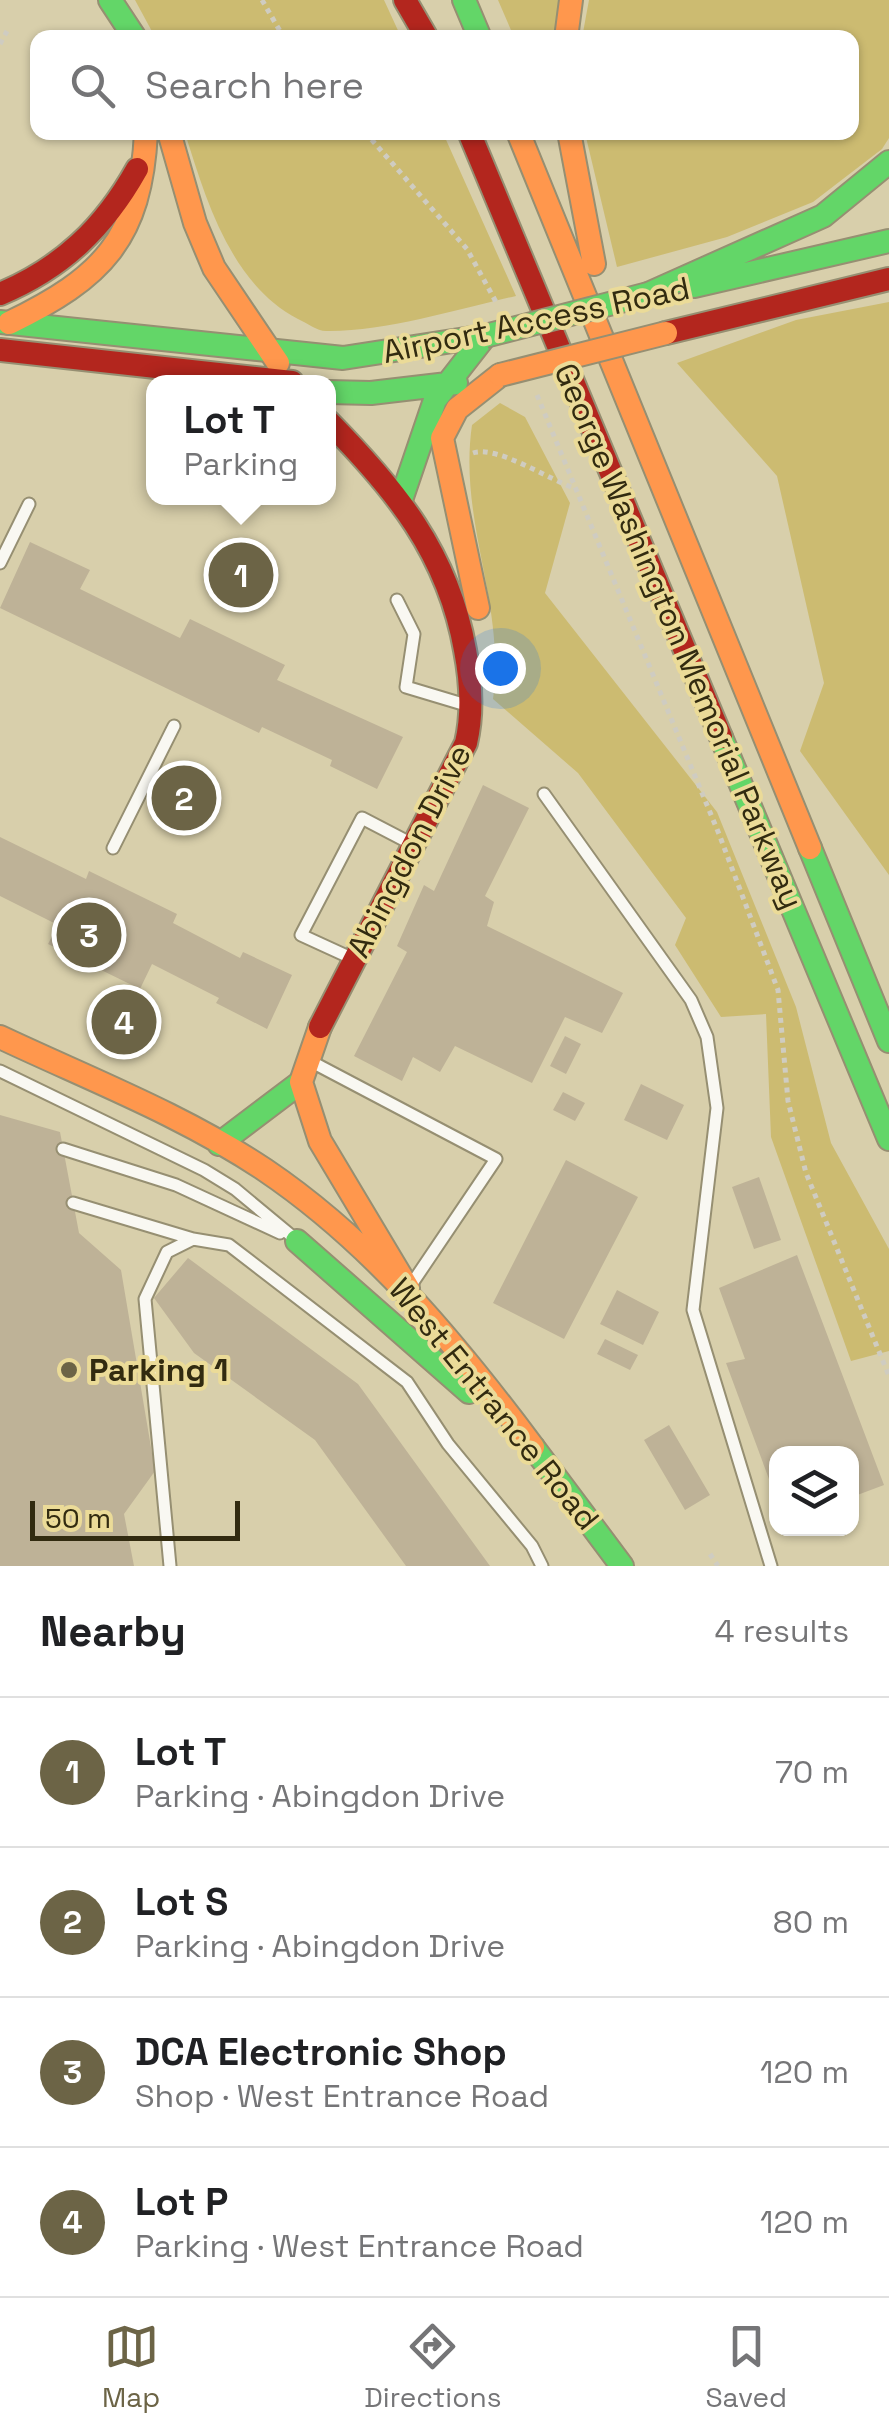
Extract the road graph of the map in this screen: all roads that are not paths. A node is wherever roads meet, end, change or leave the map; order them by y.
1 (110, 0) edge
2 (405, 0) edge
3 (414, 0) edge
4 (464, 0) edge
5 (571, 0) edge
6 (130, 30) edge
7 (423, 30) edge
8 (425, 30) edge
9 (477, 30) edge
10 (567, 30) edge
11 (171, 140) edge
12 (472, 140) edge
13 (521, 140) edge
14 (570, 140) edge
15 (146, 142) edge
16 (889, 162) edge
17 (889, 241) edge
18 (889, 279) edge
19 (0, 294) edge
20 (648, 294) junction
21 (4, 322) edge
22 (485, 336) junction
23 (0, 350) edge
24 (270, 351) junction
25 (199, 375) edge
26 (287, 375) edge
27 (500, 375) junction
28 (444, 385) junction
29 (336, 392) edge
30 (633, 414) junction
31 (337, 434) edge
32 (402, 497) junction
33 (29, 504) dead end
34 (0, 563) edge
35 (397, 600) dead end
36 (469, 682) junction
37 (470, 706) junction
38 (174, 726) dead end
39 (544, 794) dead end
40 (412, 844) junction
41 (113, 848) dead end
42 (353, 959) junction
43 (0, 1037) edge
44 (889, 1041) edge
45 (0, 1071) edge
46 (304, 1071) junction
47 (889, 1139) edge
48 (219, 1144) junction
49 (64, 1149) dead end
50 (74, 1203) dead end
51 (193, 1238) junction
52 (297, 1241) junction
53 (408, 1288) junction
54 (526, 1442) junction
55 (170, 1566) edge
56 (542, 1566) edge
57 (622, 1566) edge
58 (770, 1566) edge

1 - 6 main road
2 - 7 main road
3 - 8 main road
4 - 9 main road
5 - 10 main road
11 - 24 main road
12 - 47 main road, George Washington Memorial Parkway
13 - 30 main road, George Washington Memorial Parkway
14 - 30 main road
15 - 19 main road
15 - 21 main road
16 - 20 main road
17 - 20 main road, Airport Access Road
18 - 27 main road, Airport Access Road, bridge
20 - 22 main road, Airport Access Road, bridge
21 - 24 main road, Airport Access Road
22 - 24 main road, Airport Access Road
22 - 28 main road
23 - 25 main road
24 - 26 main road
27 - 28 main road, Airport Access Road
27 - 36 main road
28 - 29 main road, Airport Access Road
28 - 32 main road
30 - 44 main road, George Washington Memorial Parkway
31 - 32 main road, Abingdon Drive
32 - 36 main road, Abingdon Drive
33 - 34 lane
35 - 37 lane
36 - 37 main road, Abingdon Drive
37 - 40 main road, Abingdon Drive
38 - 41 lane
39 - 58 lane
40 - 42 main road, Abingdon Drive
40 - 42 lane
42 - 46 main road, Abingdon Drive
43 - 48 main road, West Entrance Road
45 - 52 lane
46 - 48 main road
46 - 53 main road
46 - 53 lane
48 - 53 main road, West Entrance Road
49 - 52 lane
50 - 51 lane
51 - 55 lane
51 - 56 lane
52 - 54 main road
53 - 54 main road, West Entrance Road
54 - 57 main road, West Entrance Road

